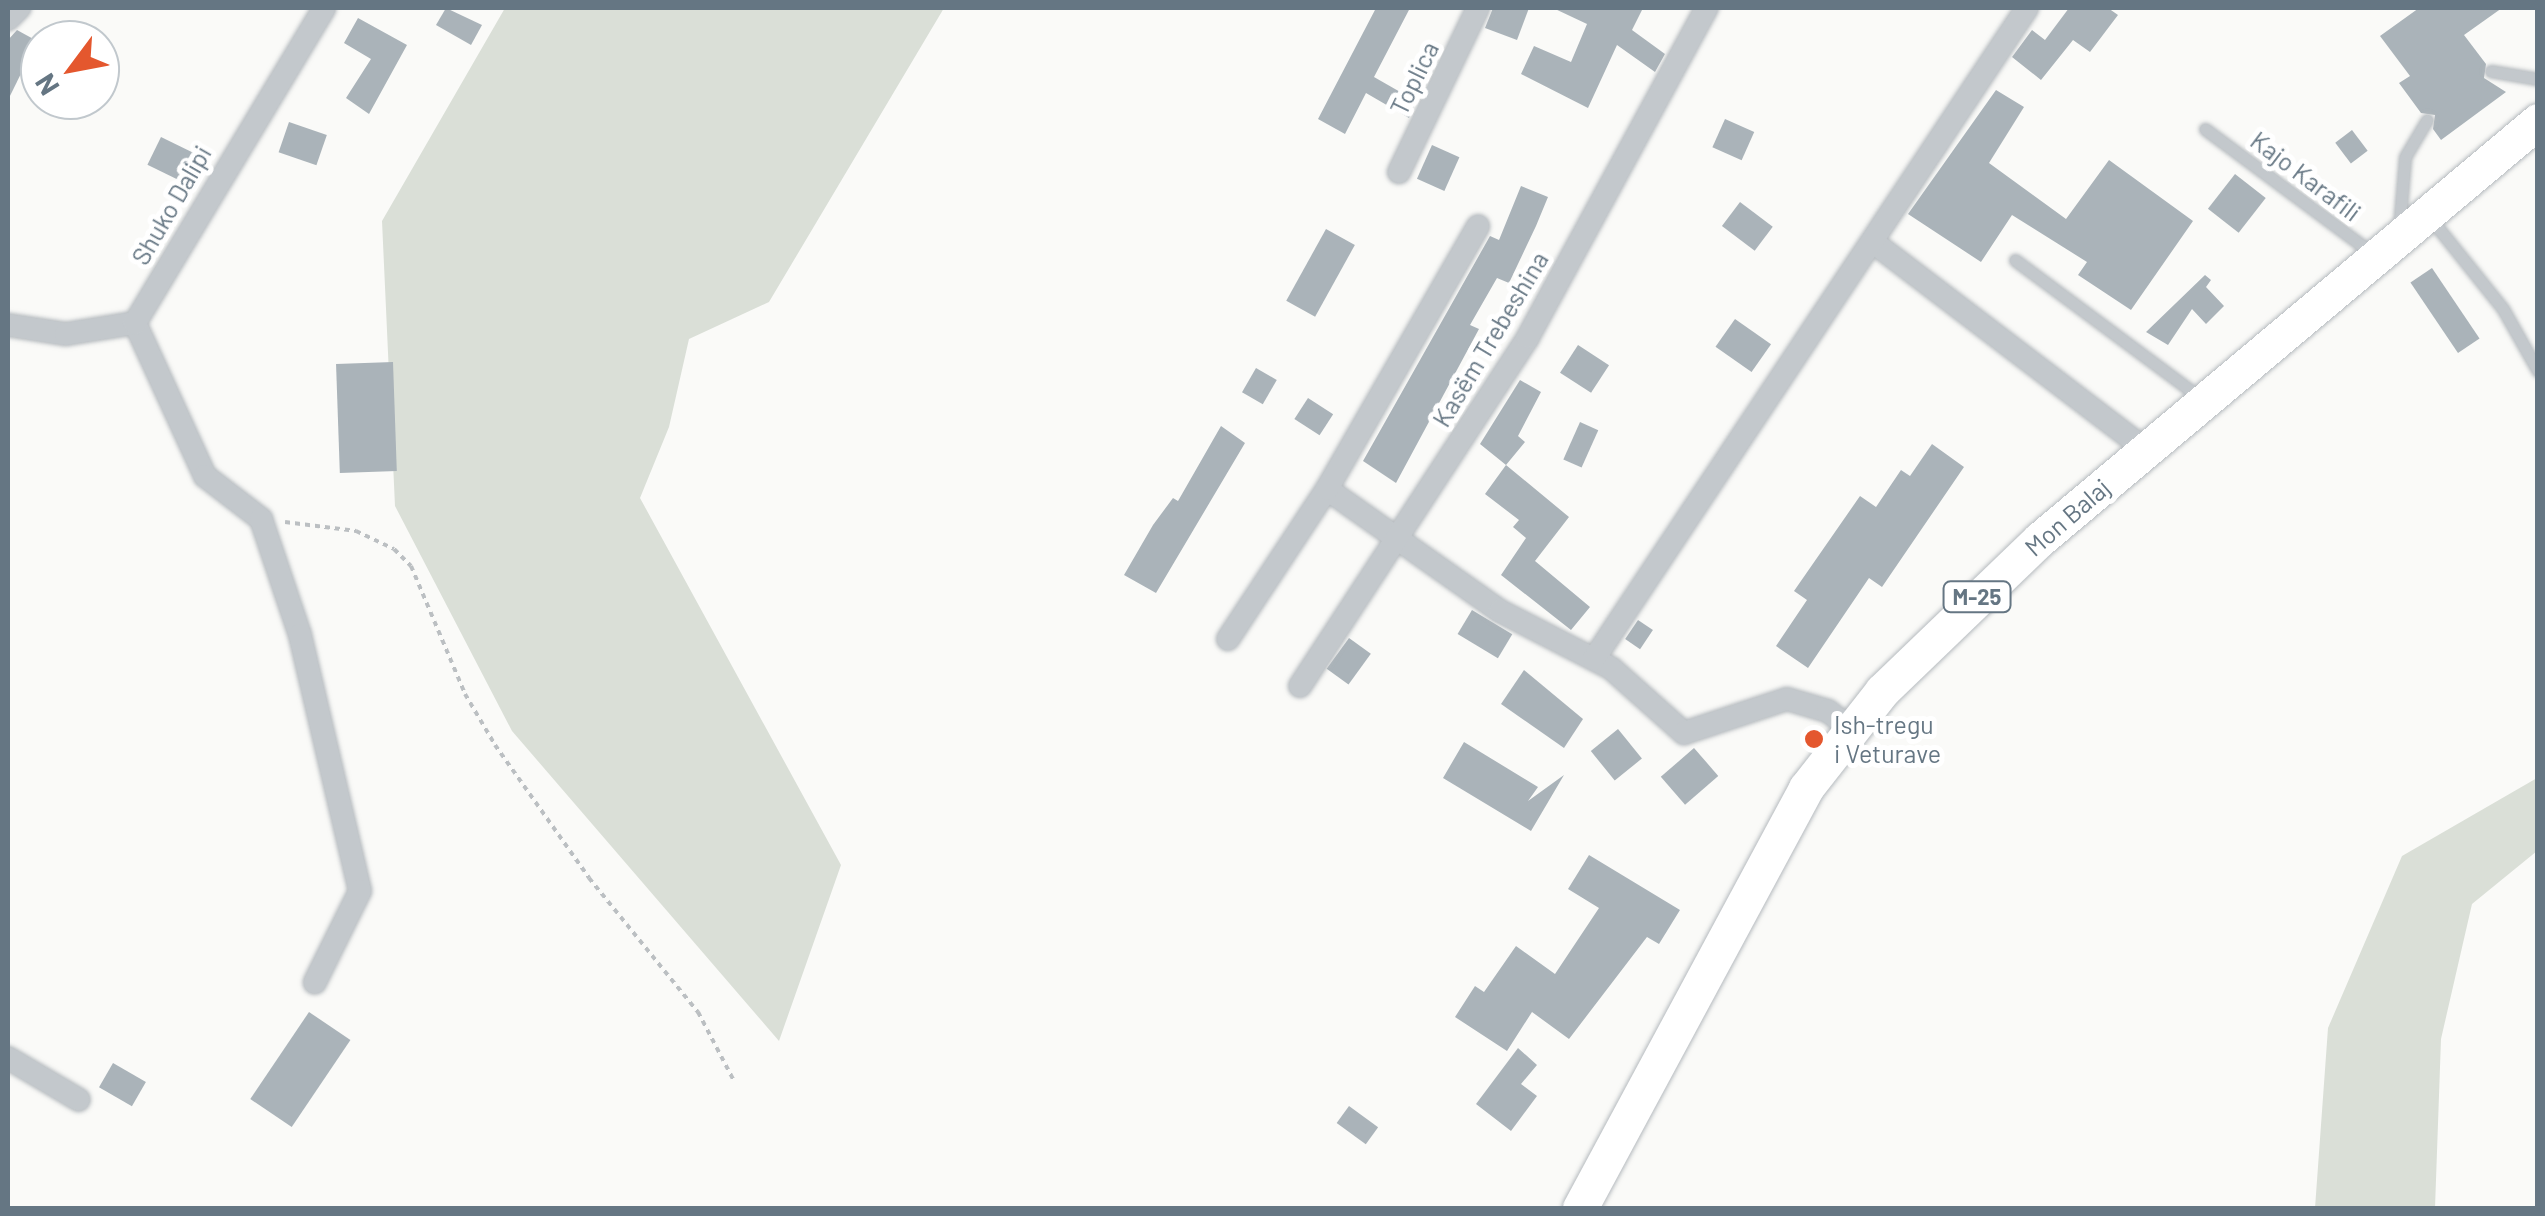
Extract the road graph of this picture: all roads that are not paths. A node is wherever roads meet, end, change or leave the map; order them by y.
1 (19, 8) edge
2 (324, 8) edge
3 (1478, 8) edge
4 (1706, 8) edge
5 (2028, 8) edge
6 (8, 20) edge
7 (2491, 71) dead end
8 (2538, 79) edge
9 (2427, 120) dead end
10 (2538, 122) edge
11 (2205, 129) dead end
12 (1399, 172) dead end
13 (2429, 216) junction
14 (1478, 226) dead end
15 (1872, 242) junction
16 (2389, 251) junction
17 (2015, 260) dead end
18 (134, 323) junction
19 (8, 326) edge
20 (2538, 371) edge
21 (2204, 401) junction
22 (2146, 450) junction
23 (1328, 488) junction
24 (1398, 535) junction
25 (1228, 638) dead end
26 (1594, 659) junction
27 (1300, 686) dead end
28 (1851, 730) junction
29 (315, 982) dead end
30 (8, 1058) edge
31 (80, 1100) dead end
32 (1580, 1208) edge

1 - 6 street
2 - 18 street, Shuko Dalipi
3 - 12 street, Toplica
4 - 24 street, Kasëm Trebeshina
5 - 15 street
7 - 8 lane
9 - 16 lane
10 - 13 main road, Mon Balaj / M-25
11 - 16 lane, Kajo Karafili
13 - 16 main road, Mon Balaj / M-25
13 - 20 lane
14 - 23 street
15 - 22 street
15 - 26 street
16 - 21 main road, Mon Balaj / M-25
17 - 21 lane
18 - 19 street
18 - 29 street
21 - 22 main road, Mon Balaj / M-25
22 - 28 main road, Mon Balaj / M-25
23 - 24 street
23 - 25 street
24 - 26 street
24 - 27 street, Kasëm Trebeshina
26 - 28 street
28 - 32 main road, Mon Balaj / M-25
30 - 31 street

